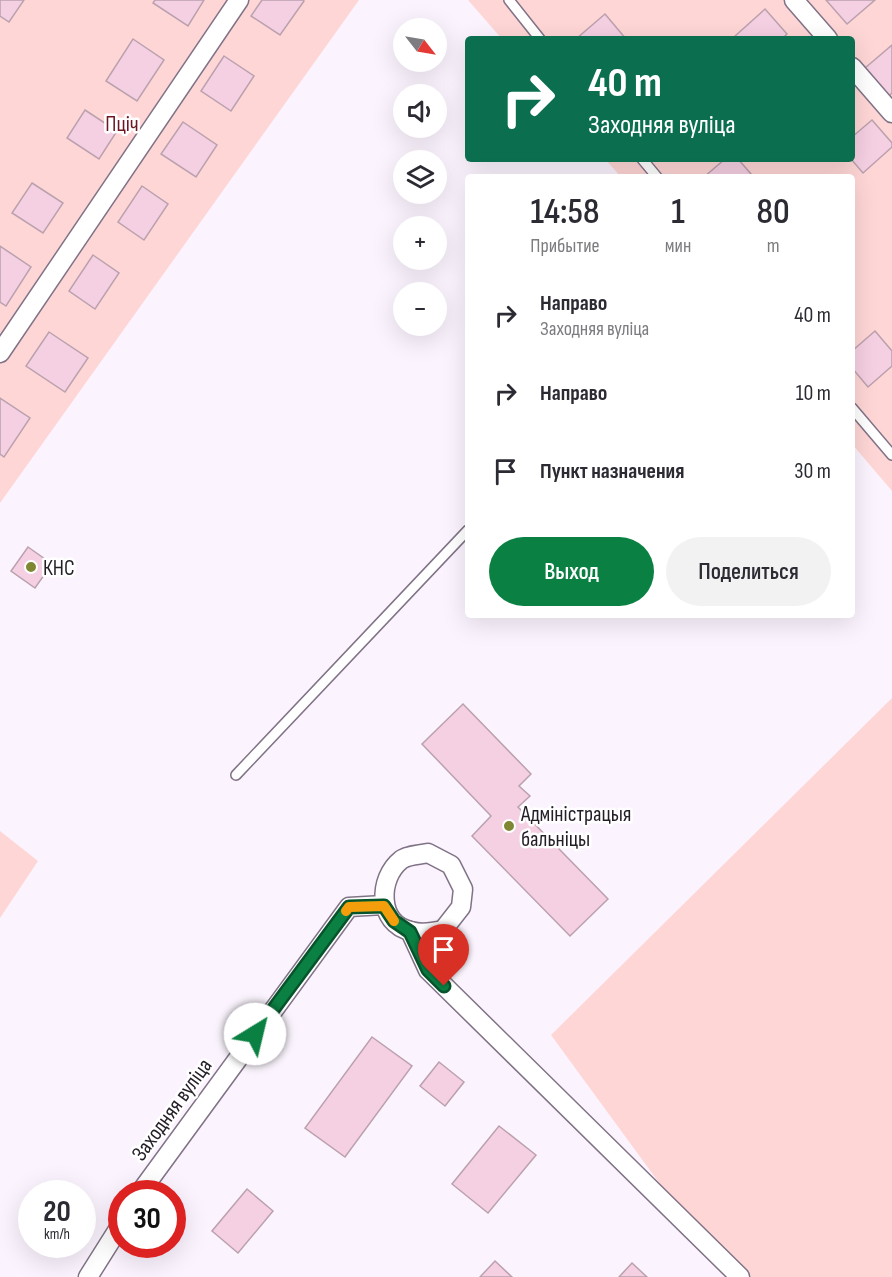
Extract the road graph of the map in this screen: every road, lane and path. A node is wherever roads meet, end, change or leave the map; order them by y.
1 (239, 0) edge
2 (509, 0) edge
3 (794, 0) edge
4 (538, 36) edge
5 (825, 36) edge
6 (855, 70) edge
7 (892, 113) edge
8 (644, 162) edge
9 (654, 174) edge
10 (0, 353) edge
11 (855, 412) edge
12 (892, 455) edge
13 (465, 533) edge
14 (236, 775) dead end
15 (384, 906) junction
16 (410, 932) junction
17 (149, 1180) edge
18 (108, 1245) edge
19 (88, 1277) edge
20 (740, 1277) edge

1 - 10 street
2 - 4 lane
3 - 5 street
6 - 7 street
8 - 9 lane
11 - 12 lane
13 - 14 lane
15 - 16 street
15 - 16 street
15 - 17 street, Заходняя вуліца
16 - 20 street
18 - 19 street

